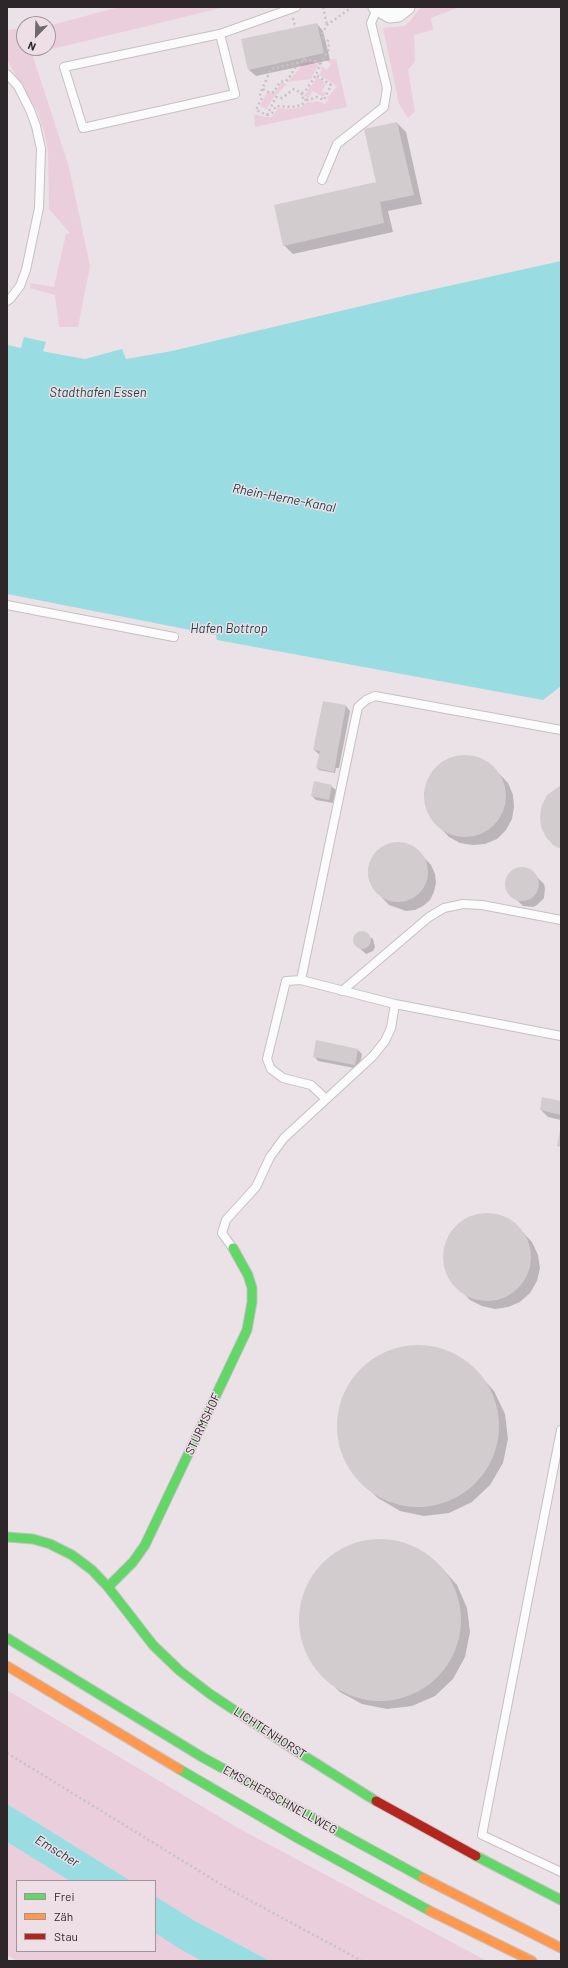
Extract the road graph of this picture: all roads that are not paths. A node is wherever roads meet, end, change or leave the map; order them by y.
1 (296, 7) edge
2 (407, 7) edge
3 (377, 8) edge
4 (220, 34) junction
5 (7, 74) edge
6 (322, 180) dead end
7 (7, 301) edge
8 (7, 604) edge
9 (174, 637) dead end
10 (561, 730) edge
11 (561, 920) edge
12 (301, 980) junction
13 (342, 991) junction
14 (395, 1004) junction
15 (561, 1036) edge
16 (326, 1099) junction
17 (233, 1248) joint
18 (561, 1430) edge
19 (7, 1538) edge
20 (108, 1587) junction
21 (7, 1638) edge
22 (7, 1666) edge
23 (561, 1872) edge
24 (561, 1900) edge
25 (561, 1948) edge
26 (532, 1961) edge

1 - 4 lane
2 - 3 street
3 - 6 lane
4 - 4 lane
5 - 7 lane
8 - 9 lane
10 - 12 lane
11 - 13 lane
12 - 13 lane
12 - 16 lane
13 - 14 lane
14 - 15 lane
14 - 16 lane
16 - 17 lane
17 - 20 main road, STURMSHOF
18 - 23 lane
19 - 20 main road, LICHTENHORST
20 - 24 main road, LICHTENHORST
21 - 25 main road, EMSCHERSCHNELLWEG
22 - 26 main road, EMSCHERSCHNELLWEG

